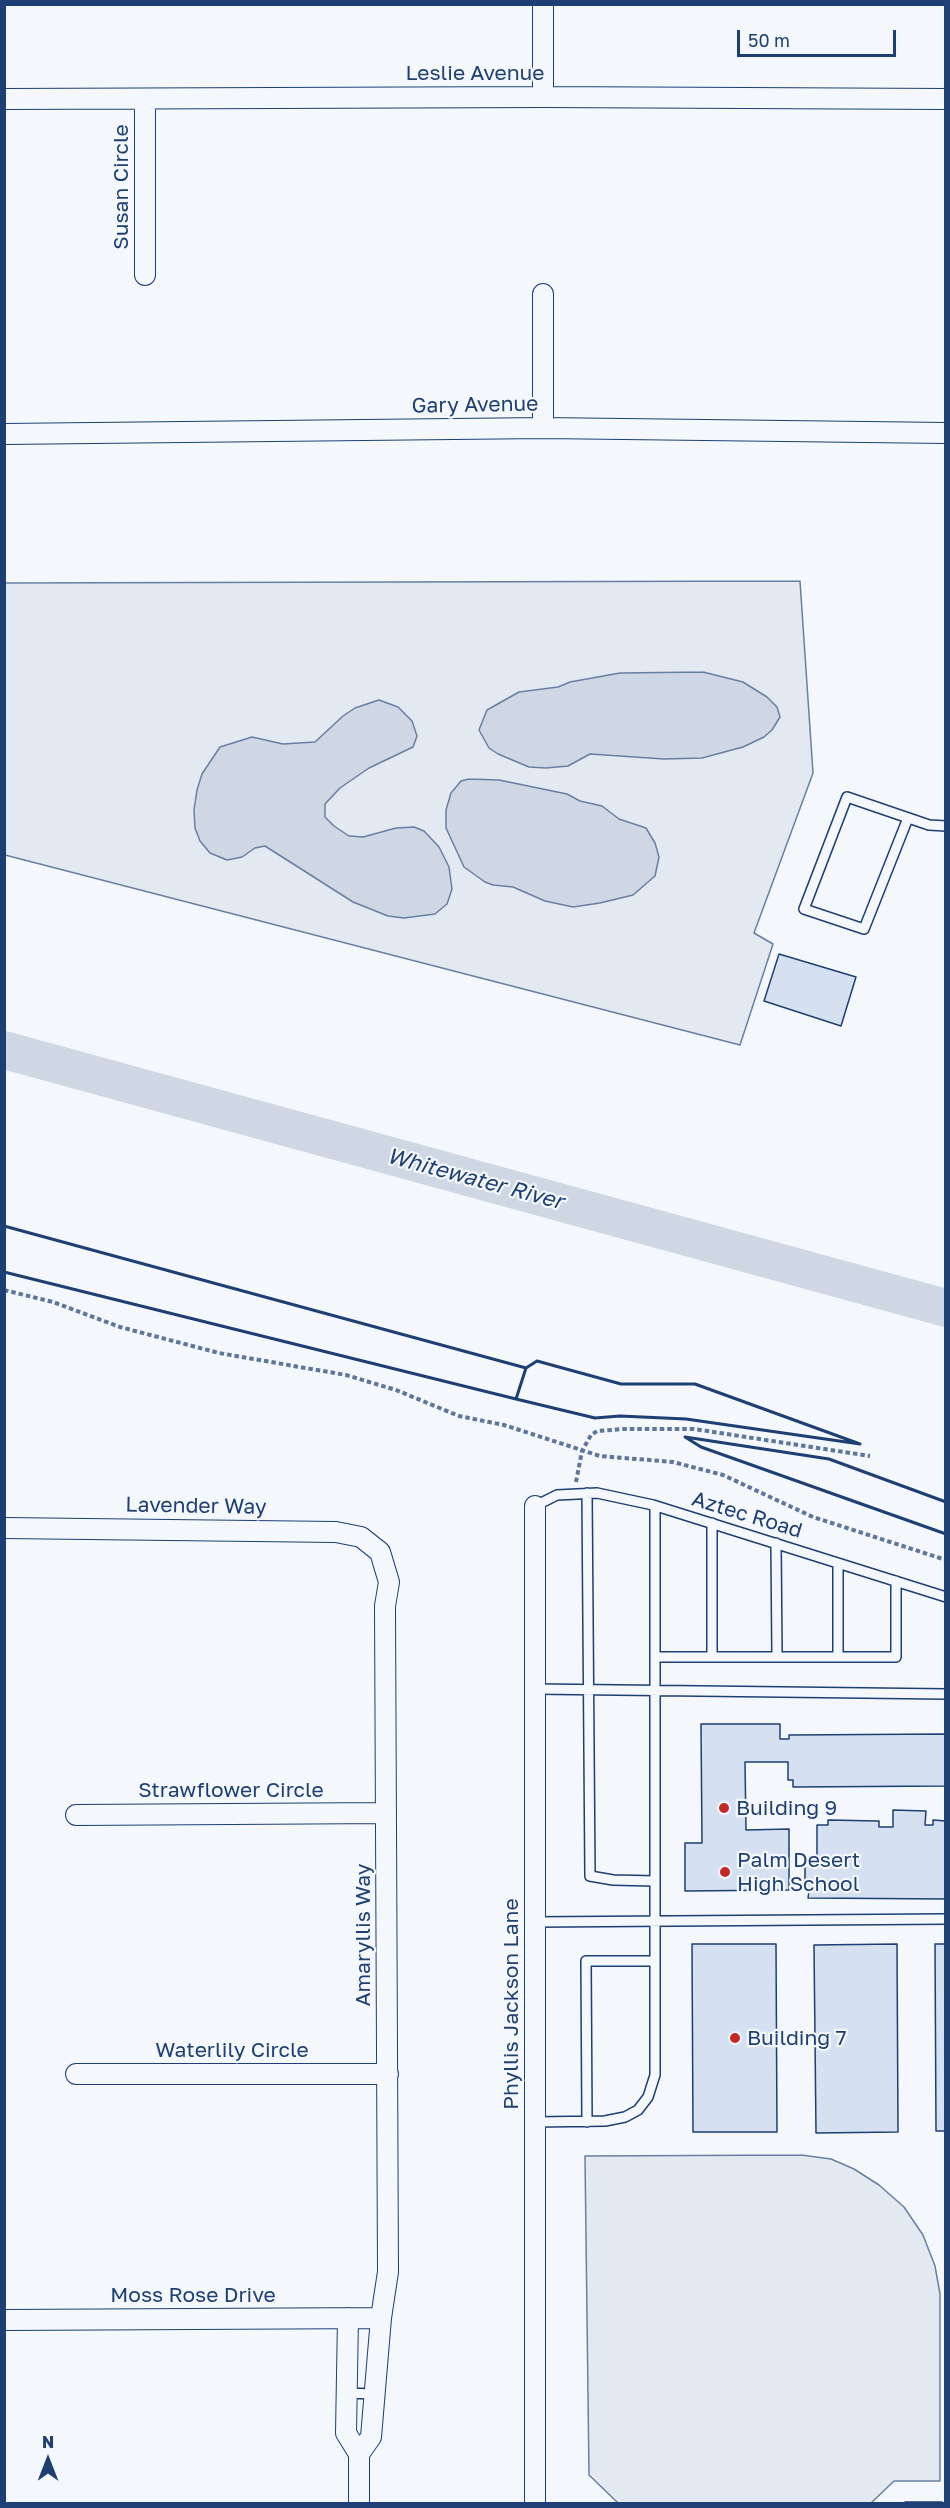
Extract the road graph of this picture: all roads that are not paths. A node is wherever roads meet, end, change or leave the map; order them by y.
1 (543, 4) edge
2 (543, 97) junction
3 (4, 99) edge
4 (145, 99) junction
5 (945, 99) edge
6 (145, 275) dead end
7 (543, 294) dead end
8 (543, 428) junction
9 (945, 432) edge
10 (4, 434) edge
11 (908, 818) junction
12 (945, 826) edge
13 (588, 1493) junction
14 (535, 1506) joint
15 (655, 1506) junction
16 (712, 1523) junction
17 (4, 1528) edge
18 (776, 1543) junction
19 (380, 1552) joint
20 (838, 1563) junction
21 (896, 1581) junction
22 (945, 1597) edge
23 (655, 1657) junction
24 (712, 1657) junction
25 (777, 1657) junction
26 (838, 1657) junction
27 (535, 1689) junction
28 (589, 1690) junction
29 (655, 1690) junction
30 (945, 1694) edge
31 (386, 1813) junction
32 (76, 1815) dead end
33 (655, 1881) junction
34 (945, 1919) edge
35 (535, 1922) junction
36 (655, 1922) junction
37 (655, 1961) junction
38 (76, 2074) dead end
39 (388, 2074) junction
40 (535, 2122) junction
41 (587, 2122) junction
42 (348, 2318) junction
43 (381, 2318) junction
44 (4, 2320) edge
45 (346, 2393) junction
46 (374, 2394) junction
47 (359, 2454) junction
48 (359, 2504) edge
49 (535, 2504) edge

1 - 2 street
2 - 4 street, Leslie Avenue
2 - 5 street, Leslie Avenue
3 - 4 street, Leslie Avenue
4 - 6 street, Susan Circle
7 - 8 street
8 - 9 street, Gary Avenue
8 - 10 street, Gary Avenue
11 - 11 lane
11 - 12 lane
13 - 14 lane, Aztec Road
13 - 15 lane, Aztec Road
13 - 28 lane
14 - 27 street, Phyllis Jackson Lane
15 - 16 lane, Aztec Road
15 - 23 lane
16 - 18 lane, Aztec Road
16 - 24 lane
17 - 19 street, Lavender Way
18 - 20 lane, Aztec Road
18 - 25 lane
19 - 31 street, Amaryllis Way
20 - 21 lane, Aztec Road
20 - 26 lane
21 - 22 lane, Aztec Road
21 - 26 lane
23 - 24 lane
23 - 29 lane
24 - 25 lane
25 - 26 lane
27 - 28 lane
27 - 35 street, Phyllis Jackson Lane
28 - 29 lane
28 - 33 lane
29 - 30 lane
29 - 33 lane
31 - 32 street, Strawflower Circle
31 - 39 street, Amaryllis Way
33 - 36 lane
34 - 36 lane
35 - 36 lane
35 - 40 street, Phyllis Jackson Lane
36 - 37 lane
37 - 41 lane
37 - 41 lane
38 - 39 street, Waterlily Circle
39 - 43 street, Amaryllis Way
40 - 41 lane
40 - 49 street, Phyllis Jackson Lane
42 - 43 street, Moss Rose Drive
42 - 44 street, Moss Rose Drive
42 - 45 street
43 - 46 street, Amaryllis Way
45 - 46 lane
45 - 47 street
46 - 47 street, Amaryllis Way
47 - 48 street

